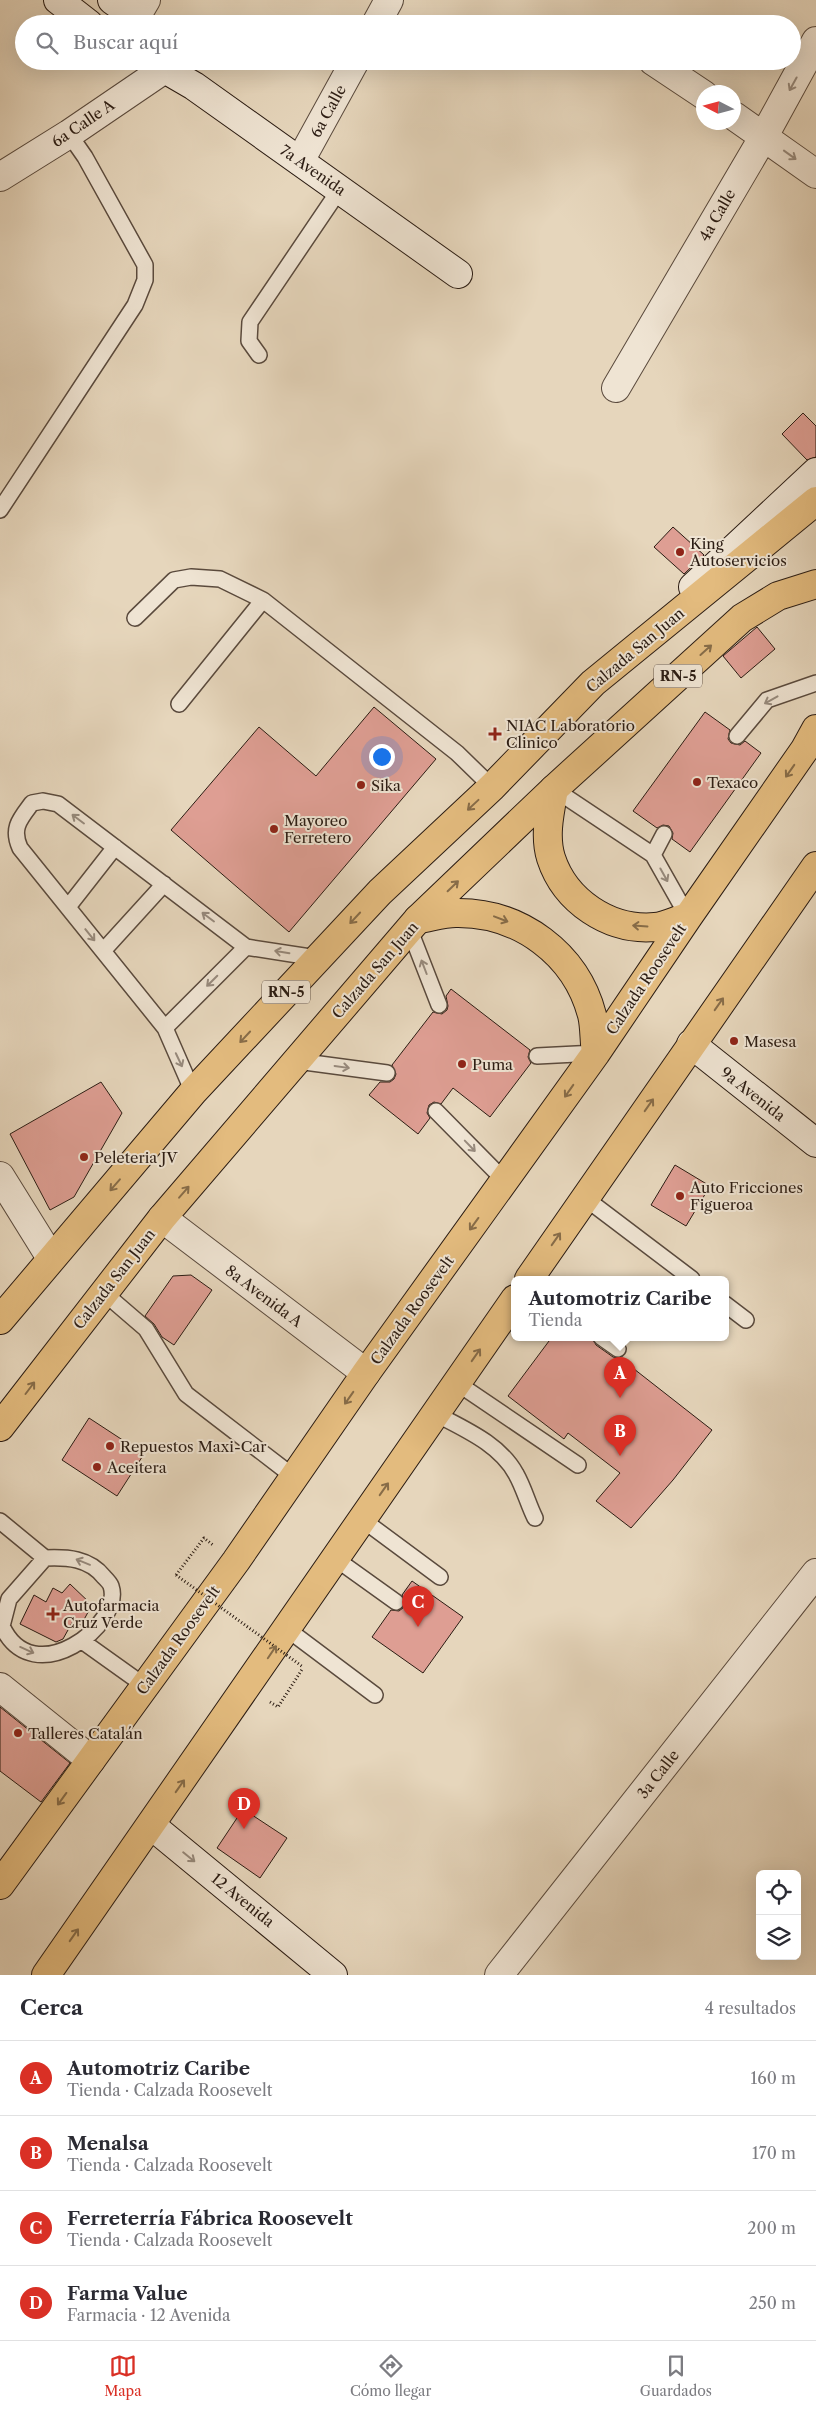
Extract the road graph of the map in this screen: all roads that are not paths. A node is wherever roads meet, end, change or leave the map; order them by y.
1 (58, 0) edge
2 (112, 0) edge
3 (389, 0) edge
4 (141, 14) edge
5 (77, 15) edge
6 (381, 15) edge
7 (816, 41) edge
8 (801, 68) edge
9 (151, 70) edge
10 (170, 70) edge
11 (350, 70) edge
12 (666, 70) edge
13 (800, 70) edge
14 (696, 91) edge
15 (741, 121) edge
16 (69, 134) junction
17 (764, 136) junction
18 (300, 161) junction
19 (816, 174) edge
20 (0, 177) edge
21 (340, 189) junction
22 (458, 274) dead end
23 (259, 354) dead end
24 (616, 388) dead end
25 (816, 472) edge
26 (816, 502) edge
27 (0, 510) edge
28 (816, 584) edge
29 (263, 600) junction
30 (135, 618) dead end
31 (593, 683) junction
32 (816, 683) edge
33 (179, 704) dead end
34 (816, 729) edge
35 (737, 736) dead end
36 (492, 787) junction
37 (554, 789) junction
38 (664, 834) dead end
39 (114, 847) junction
40 (653, 854) junction
41 (816, 866) edge
42 (164, 884) junction
43 (68, 907) junction
44 (688, 917) junction
45 (414, 924) junction
46 (246, 947) junction
47 (103, 951) junction
48 (317, 958) junction
49 (439, 1005) dead end
50 (165, 1028) junction
51 (691, 1044) junction
52 (596, 1053) junction
53 (537, 1056) dead end
54 (296, 1061) junction
55 (387, 1073) dead end
56 (193, 1092) junction
57 (436, 1111) dead end
58 (816, 1143) edge
59 (0, 1176) edge
60 (505, 1181) junction
61 (585, 1198) junction
62 (162, 1218) junction
63 (51, 1258) junction
64 (531, 1276) edge
65 (688, 1276) edge
66 (103, 1292) junction
67 (511, 1305) edge
68 (729, 1307) edge
69 (0, 1320) edge
70 (746, 1320) dead end
71 (607, 1341) edge
72 (618, 1349) dead end
73 (366, 1373) junction
74 (457, 1383) junction
75 (436, 1414) junction
76 (0, 1427) edge
77 (578, 1465) dead end
78 (294, 1477) junction
79 (535, 1518) dead end
80 (0, 1520) edge
81 (363, 1520) junction
82 (45, 1558) junction
83 (336, 1559) junction
84 (816, 1573) edge
85 (440, 1576) dead end
86 (396, 1602) dead end
87 (288, 1629) junction
88 (82, 1641) junction
89 (0, 1686) edge
90 (145, 1686) junction
91 (375, 1695) dead end
92 (91, 1760) junction
93 (152, 1826) junction
94 (9, 1863) edge
95 (0, 1885) edge
96 (46, 1975) edge
97 (333, 1975) edge
98 (500, 1975) edge

1 - 5 street
2 - 4 street
3 - 6 street
7 -> 8 street, 4a Calle
9 - 16 street, 6a Calle A
10 - 18 street, 7a Avenida
11 - 18 street, 6a Calle
12 - 14 street
13 -> 17 street, 4a Calle
15 - 17 street
16 - 20 street, 6a Calle A
16 - 27 lane
17 -> 19 street
17 - 24 street, 4a Calle
18 - 21 street, 7a Avenida
21 - 22 street, 7a Avenida
21 - 23 lane
25 - 31 street
26 - 31 main road, Calzada San Juan / RN-5
37 -> 28 main road, Calzada San Juan / RN-5
29 - 30 lane
29 - 33 lane
29 - 36 lane
31 - 36 main road, Calzada San Juan / RN-5
32 -> 35 lane
34 -> 44 main road, Calzada Roosevelt
36 -> 48 main road, Calzada San Juan / RN-5
37 - 40 lane
44 -> 37 main road
45 -> 37 main road, Calzada San Juan / RN-5
38 - 40 lane
39 - 42 lane
39 - 43 lane
39 -> 43 lane
40 -> 44 lane
51 -> 41 main road
46 -> 42 lane
42 - 47 lane
43 -> 47 lane
44 - 52 main road, Calzada Roosevelt
49 -> 45 lane
45 -> 52 main road
45 - 54 main road, Calzada San Juan / RN-5
48 -> 46 lane
46 -> 50 lane
47 - 50 lane
48 -> 56 main road, Calzada San Juan / RN-5
50 -> 56 lane
51 - 58 street, 9a Avenida
61 -> 51 main road
52 - 53 lane
52 -> 60 main road, Calzada Roosevelt
54 -> 55 lane
62 -> 54 main road, Calzada San Juan / RN-5
56 -> 63 main road, Calzada San Juan / RN-5
57 -> 60 lane
59 - 63 street
60 -> 73 main road, Calzada Roosevelt
64 -> 61 main road
61 - 65 lane
62 - 66 main road, Calzada San Juan / RN-5
62 - 73 street, 8a Avenida A
63 - 69 main road, Calzada San Juan / RN-5
76 -> 66 main road, Calzada San Juan / RN-5
66 - 78 lane
74 -> 67 main road
68 - 70 lane
71 - 72 lane
73 -> 78 main road, Calzada Roosevelt
74 - 75 main road
74 - 77 lane
75 - 79 lane
81 -> 75 main road
78 - 90 main road, Calzada Roosevelt
80 - 82 lane
81 - 83 main road
81 - 85 lane
88 -> 82 lane
82 -> 88 lane
83 - 86 lane
83 - 87 main road
84 - 98 street, 3a Calle
87 - 91 lane
93 -> 87 main road
88 - 90 lane
89 - 92 street
90 - 92 main road, Calzada Roosevelt
92 -> 94 main road, Calzada Roosevelt
96 -> 93 main road
93 -> 97 street, 12 Avenida
94 - 95 main road, Calzada Roosevelt

